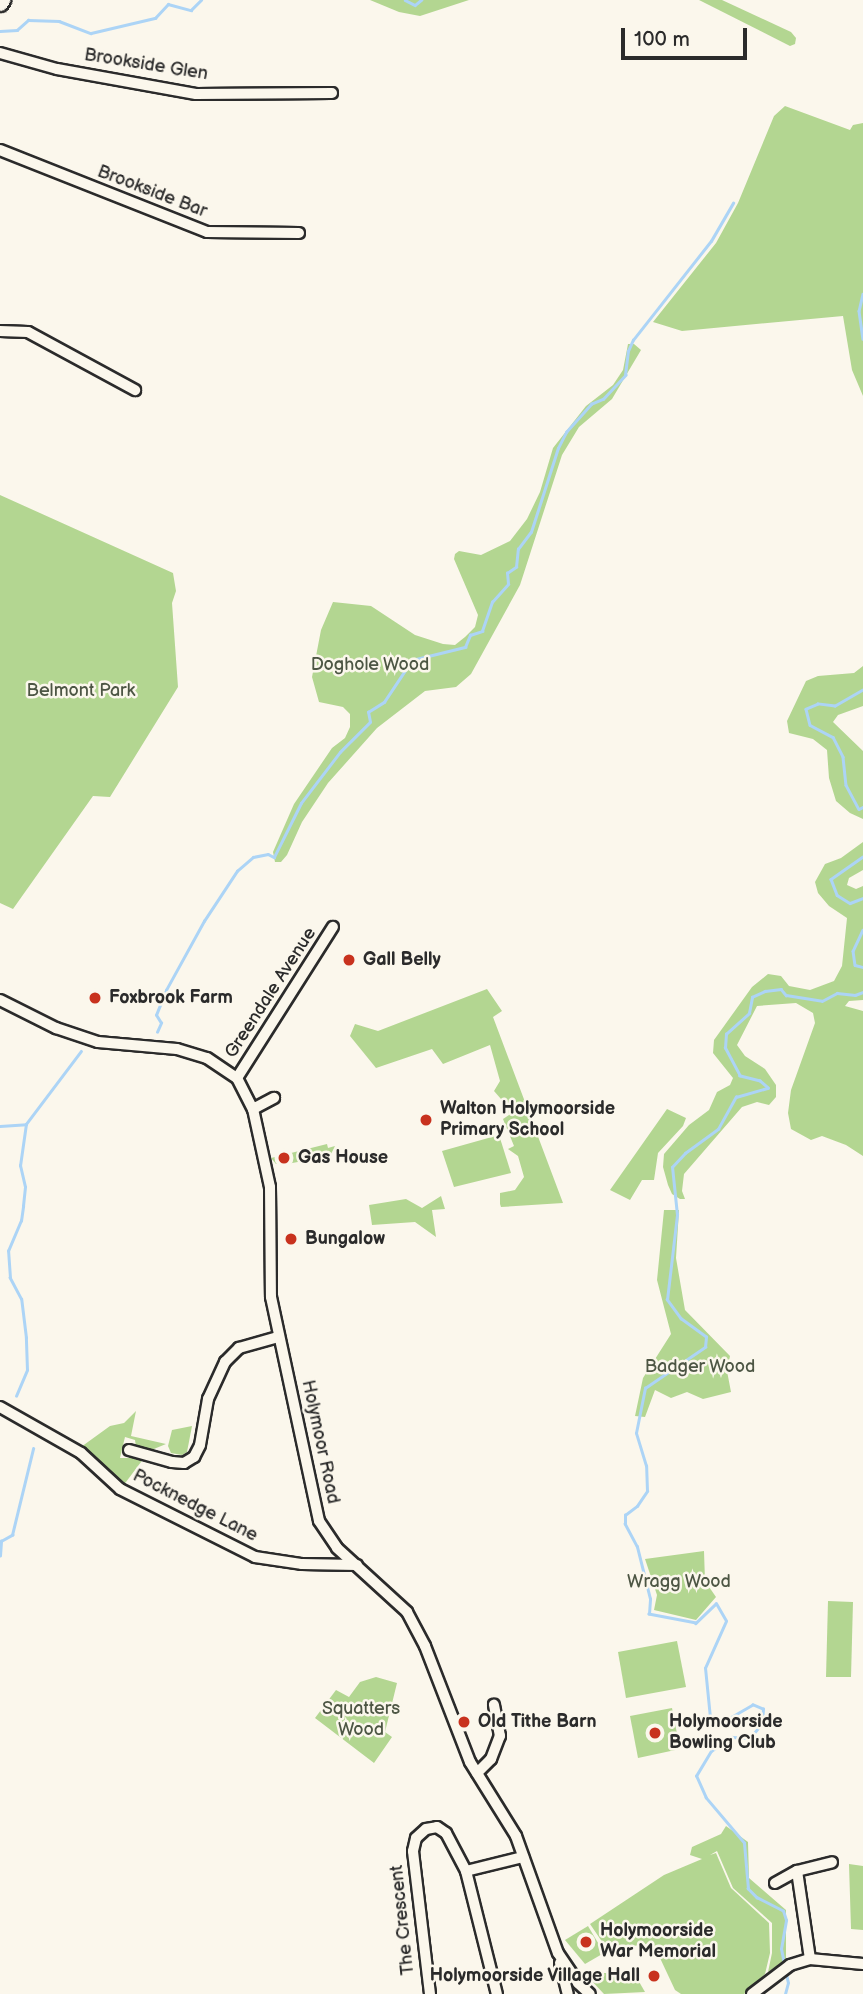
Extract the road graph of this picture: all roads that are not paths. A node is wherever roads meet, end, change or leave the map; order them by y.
1 (0, 53) edge
2 (331, 93) dead end
3 (0, 149) edge
4 (299, 233) dead end
5 (0, 331) edge
6 (135, 390) dead end
7 (333, 927) dead end
8 (0, 1000) edge
9 (237, 1078) junction
10 (274, 1098) dead end
11 (253, 1108) junction
12 (278, 1337) junction
13 (0, 1407) edge
14 (129, 1450) dead end
15 (357, 1565) junction
16 (495, 1704) dead end
17 (477, 1773) junction
18 (523, 1857) junction
19 (832, 1862) dead end
20 (466, 1871) junction
21 (797, 1871) junction
22 (775, 1883) dead end
23 (558, 1953) junction
24 (810, 1959) junction
25 (863, 1964) edge
26 (430, 1994) edge
27 (498, 1994) edge
28 (568, 1994) edge
29 (590, 1994) edge
30 (752, 1994) edge

1 - 2 street, Brookside Glen
3 - 4 street, Brookside Bar
5 - 6 street
7 - 9 street, Greendale Avenue
8 - 9 street, Holymoor Road
9 - 11 street, Holymoor Road
10 - 11 street
11 - 12 street, Holymoor Road
12 - 14 street
12 - 15 street, Holymoor Road
13 - 15 street, Pocknedge Lane
15 - 17 street, Holymoor Road
16 - 17 street
17 - 18 street, Holymoor Road
18 - 20 street
18 - 23 street, Holymoor Road
19 - 21 street
20 - 26 street, The Crescent
20 - 27 street, The Crescent
21 - 22 street
21 - 24 street
23 - 28 street
23 - 29 street, Holymoor Road
24 - 25 street
24 - 30 street

